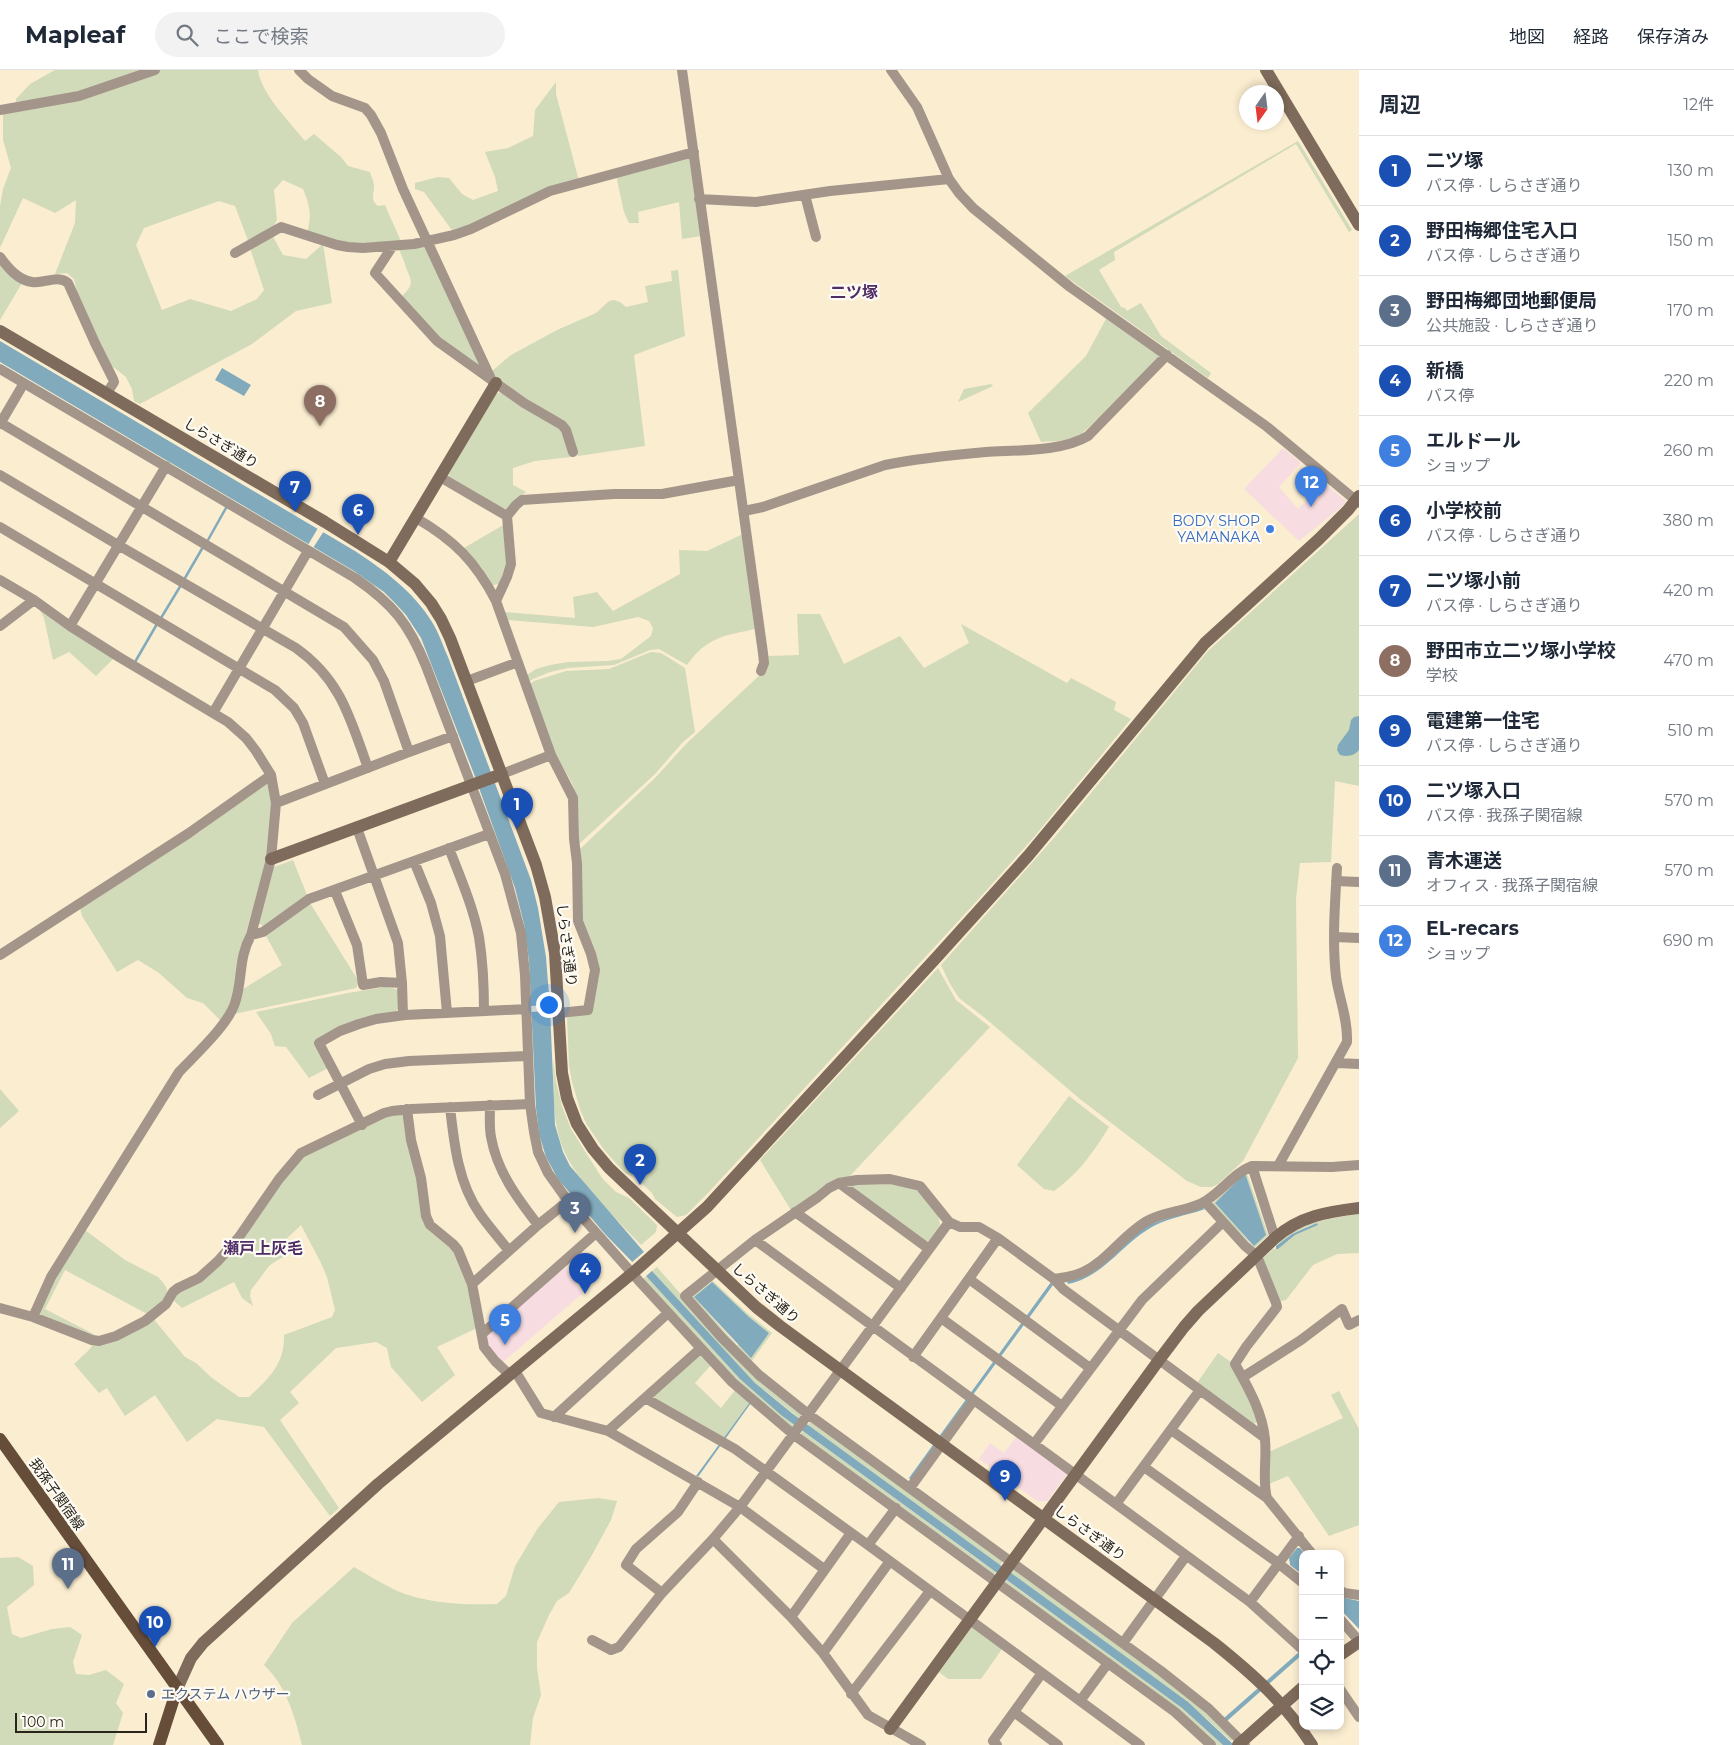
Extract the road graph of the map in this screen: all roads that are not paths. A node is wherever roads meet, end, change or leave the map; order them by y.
1 (155, 70) edge
2 (300, 70) edge
3 (682, 70) edge
4 (892, 70) edge
5 (1266, 70) edge
6 (0, 110) edge
7 (694, 152) junction
8 (949, 178) junction
9 (805, 195) junction
10 (700, 199) junction
11 (1359, 225) edge
12 (816, 237) dead end
13 (427, 241) junction
14 (392, 247) junction
15 (235, 253) dead end
16 (0, 258) edge
17 (0, 331) edge
18 (1167, 355) junction
19 (0, 369) edge
20 (494, 382) junction
21 (24, 383) junction
22 (107, 393) junction
23 (0, 423) edge
24 (573, 452) dead end
25 (166, 466) junction
26 (0, 475) edge
27 (440, 477) junction
28 (739, 480) junction
29 (1358, 500) edge
30 (142, 506) junction
31 (744, 511) junction
32 (507, 516) junction
33 (416, 518) junction
34 (0, 527) edge
35 (118, 546) junction
36 (308, 551) junction
37 (389, 562) junction
38 (0, 580) edge
39 (95, 584) junction
40 (285, 592) junction
41 (34, 600) junction
42 (496, 601) junction
43 (0, 626) edge
44 (70, 626) junction
45 (262, 629) junction
46 (518, 662) junction
47 (239, 668) junction
48 (760, 671) dead end
49 (467, 680) junction
50 (213, 713) junction
51 (453, 736) junction
52 (409, 752) junction
53 (551, 755) junction
54 (368, 768) junction
55 (271, 775) junction
56 (498, 775) junction
57 (325, 784) junction
58 (474, 784) junction
59 (276, 803) junction
60 (357, 828) junction
61 (489, 834) junction
62 (449, 848) junction
63 (271, 859) junction
64 (414, 861) junction
65 (1337, 868) dead end
66 (374, 876) junction
67 (1336, 881) junction
68 (1359, 882) edge
69 (335, 891) junction
70 (251, 935) junction
71 (1334, 937) junction
72 (1359, 938) edge
73 (0, 955) edge
74 (402, 983) junction
75 (526, 1009) junction
76 (484, 1011) junction
77 (447, 1013) junction
78 (560, 1013) junction
79 (403, 1015) junction
80 (528, 1056) junction
81 (1336, 1063) junction
82 (1359, 1064) edge
83 (341, 1083) junction
84 (318, 1095) dead end
85 (530, 1104) junction
86 (490, 1106) junction
87 (450, 1107) junction
88 (407, 1109) junction
89 (362, 1125) junction
90 (1359, 1165) edge
91 (1252, 1166) junction
92 (1278, 1166) junction
93 (839, 1184) junction
94 (568, 1201) junction
95 (1205, 1202) junction
96 (1359, 1208) edge
97 (795, 1212) junction
98 (949, 1222) junction
99 (1223, 1222) junction
100 (538, 1225) junction
101 (596, 1233) junction
102 (679, 1233) junction
103 (998, 1238) junction
104 (1275, 1238) junction
105 (755, 1240) junction
106 (929, 1249) junction
107 (509, 1251) junction
108 (1256, 1256) junction
109 (717, 1270) junction
110 (634, 1272) junction
111 (969, 1279) junction
112 (1054, 1279) junction
113 (472, 1284) junction
114 (900, 1288) junction
115 (0, 1308) edge
116 (668, 1313) junction
117 (34, 1317) junction
118 (941, 1318) junction
119 (1359, 1320) edge
120 (872, 1326) junction
121 (1118, 1330) junction
122 (483, 1334) junction
123 (700, 1348) junction
124 (913, 1357) junction
125 (1159, 1360) junction
126 (1090, 1368) junction
127 (840, 1371) junction
128 (512, 1373) junction
129 (1242, 1377) junction
130 (1200, 1390) junction
131 (645, 1398) junction
132 (974, 1401) junction
133 (1062, 1406) junction
134 (808, 1414) junction
135 (554, 1417) junction
136 (1171, 1430) junction
137 (608, 1431) junction
138 (794, 1435) junction
139 (1265, 1438) junction
140 (0, 1439) edge
141 (1034, 1444) junction
142 (942, 1445) junction
143 (1144, 1467) junction
144 (766, 1472) junction
145 (1075, 1474) junction
146 (698, 1482) junction
147 (910, 1488) junction
148 (1268, 1498) junction
149 (1116, 1504) junction
150 (740, 1507) junction
151 (896, 1508) junction
152 (1043, 1518) junction
153 (851, 1533) junction
154 (1299, 1536) junction
155 (713, 1539) junction
156 (868, 1545) junction
157 (1309, 1550) edge
158 (1186, 1556) junction
159 (890, 1562) junction
160 (1011, 1562) junction
161 (1278, 1563) junction
162 (824, 1569) junction
163 (1299, 1580) edge
164 (996, 1582) junction
165 (930, 1590) junction
166 (662, 1593) junction
167 (1344, 1593) edge
168 (1359, 1596) edge
169 (1154, 1600) junction
170 (1250, 1602) junction
171 (791, 1617) junction
172 (969, 1620) junction
173 (1344, 1624) edge
174 (592, 1640) dead end
175 (1359, 1641) edge
176 (1123, 1643) junction
177 (1299, 1646) edge
178 (1344, 1652) edge
179 (823, 1653) junction
180 (1108, 1663) junction
181 (1042, 1674) junction
182 (177, 1689) junction
183 (1299, 1691) edge
184 (851, 1694) junction
185 (1344, 1695) edge
186 (1080, 1701) junction
187 (1283, 1705) junction
188 (1014, 1712) junction
189 (1359, 1717) edge
190 (890, 1729) junction
191 (1241, 1744) edge
192 (159, 1745) edge
193 (218, 1745) edge
194 (921, 1745) edge
195 (997, 1745) edge
196 (1058, 1745) edge
197 (1140, 1745) edge
198 (1211, 1745) edge
199 (1312, 1745) edge

1 - 6 street
2 - 13 street
3 - 7 street
4 - 8 street
5 - 11 street
7 - 10 street
7 - 13 street
8 - 9 street
8 - 18 street
9 - 10 street
9 - 12 street
10 - 28 street
13 - 14 street
13 - 20 street
14 - 15 street
14 - 20 street
16 - 22 street
17 - 22 street, しらさぎ通り
18 - 29 street
18 - 31 street
19 - 21 street
20 - 24 street
20 - 27 street
21 - 23 street
21 - 25 street
22 - 37 street, しらさぎ通り
23 - 30 street
25 - 30 street
25 - 36 street
26 - 35 street
27 - 32 street
27 - 33 street
28 - 31 street
28 - 32 street
29 - 102 street
30 - 35 street
30 - 40 street
31 - 48 street
32 - 42 street
33 - 37 street
33 - 42 street
34 - 39 street
35 - 39 street
35 - 45 street
36 - 40 street
36 - 51 street
37 - 49 street, しらさぎ通り
38 - 41 street
39 - 44 street
39 - 47 street
40 - 45 street
40 - 52 street
41 - 43 street
41 - 44 street
42 - 46 street
44 - 50 street
45 - 47 street
45 - 54 street
46 - 49 street
46 - 53 street
47 - 50 street
47 - 57 street
49 - 56 street, しらさぎ通り
50 - 55 street
51 - 52 street
51 - 58 street
52 - 54 street
53 - 56 street
53 - 78 street
54 - 57 street
55 - 59 street
55 - 73 street
56 - 58 street
56 - 78 street, しらさぎ通り
57 - 59 street
58 - 60 street
58 - 61 street
59 - 63 street
60 - 63 street
60 - 66 street
61 - 62 street
61 - 75 street
62 - 64 street
62 - 76 street
63 - 70 street
64 - 66 street
64 - 77 street
65 - 67 street
66 - 69 street
66 - 74 street
67 - 68 street
67 - 71 street
69 - 70 street
69 - 74 street
70 - 117 street
71 - 72 street
71 - 81 street
74 - 79 street
75 - 76 street
75 - 80 street
76 - 77 street
77 - 79 street
78 - 102 street, しらさぎ通り
79 - 83 street
80 - 83 street
80 - 85 street
81 - 82 street
81 - 92 street
83 - 84 street
83 - 89 street
85 - 86 street
85 - 94 street
86 - 87 street
86 - 100 street
87 - 88 street
87 - 107 street
88 - 89 street
88 - 113 street
89 - 117 street
90 - 92 street
91 - 92 street
91 - 95 street
91 - 104 street
93 - 97 street
93 - 98 street
93 - 106 street
94 - 100 street
94 - 101 street
95 - 99 street
95 - 112 street
96 - 104 street
97 - 105 street
97 - 114 street
98 - 103 street
98 - 106 street
99 - 108 street
99 - 121 street
100 - 107 street
101 - 110 street
101 - 122 street
102 - 109 street, しらさぎ通り
102 - 110 street
103 - 111 street
103 - 112 street
104 - 108 street
105 - 109 street
105 - 120 street
106 - 114 street
107 - 113 street
108 - 125 street
108 - 129 street
109 - 127 street, しらさぎ通り
109 - 134 street
110 - 116 street
110 - 128 street
111 - 118 street
111 - 126 street
112 - 121 street
113 - 122 street
114 - 120 street
115 - 117 street
116 - 123 street
116 - 135 street
118 - 124 street
118 - 133 street
119 - 129 street
120 - 124 street
120 - 127 street
121 - 125 street
121 - 126 street
122 - 128 street
123 - 131 street
123 - 138 street
124 - 132 street
125 - 130 street
125 - 145 street
126 - 133 street
127 - 134 street
127 - 142 street, しらさぎ通り
128 - 135 street
128 - 182 street
129 - 139 street
130 - 136 street
130 - 139 street
131 - 137 street
131 - 144 street
132 - 141 street
132 - 142 street
133 - 141 street
134 - 138 street
134 - 147 street
135 - 137 street
136 - 143 street
136 - 148 street
137 - 146 street
138 - 144 street
138 - 151 street
139 - 148 street
140 - 182 main road, 我孫子関宿線
141 - 145 street
142 - 147 street
142 - 152 street, しらさぎ通り
143 - 149 street
143 - 161 street
144 - 150 street
144 - 153 street
145 - 149 street
145 - 152 street
146 - 150 street
146 - 166 street
147 - 160 street
148 - 154 street
149 - 158 street
150 - 155 street
150 - 162 street
151 - 156 street
151 - 164 street
152 - 160 street
152 - 169 street, しらさぎ通り
153 - 156 street
153 - 162 street
154 - 157 street
154 - 161 street
155 - 166 street
155 - 171 street
156 - 159 street
158 - 169 street
158 - 170 street
159 - 165 street
159 - 179 street
160 - 164 street
160 - 176 street
161 - 163 street
161 - 170 street
162 - 171 street
164 - 172 street
164 - 180 street
165 - 172 street
165 - 184 street
166 - 174 street
167 - 168 street
169 - 176 street
169 - 187 street, しらさぎ通り
170 - 177 street
171 - 179 street
172 - 181 street
172 - 190 street
173 - 175 street
175 - 178 street
176 - 191 street
179 - 184 street
180 - 186 street
180 - 198 street
181 - 186 street
181 - 188 street
182 - 192 main road
182 - 193 main road, 我孫子関宿線
183 - 187 street
184 - 190 street
185 - 189 street
186 - 197 street
187 - 191 street
187 - 199 street, しらさぎ通り
188 - 195 street
188 - 196 street
190 - 194 street

